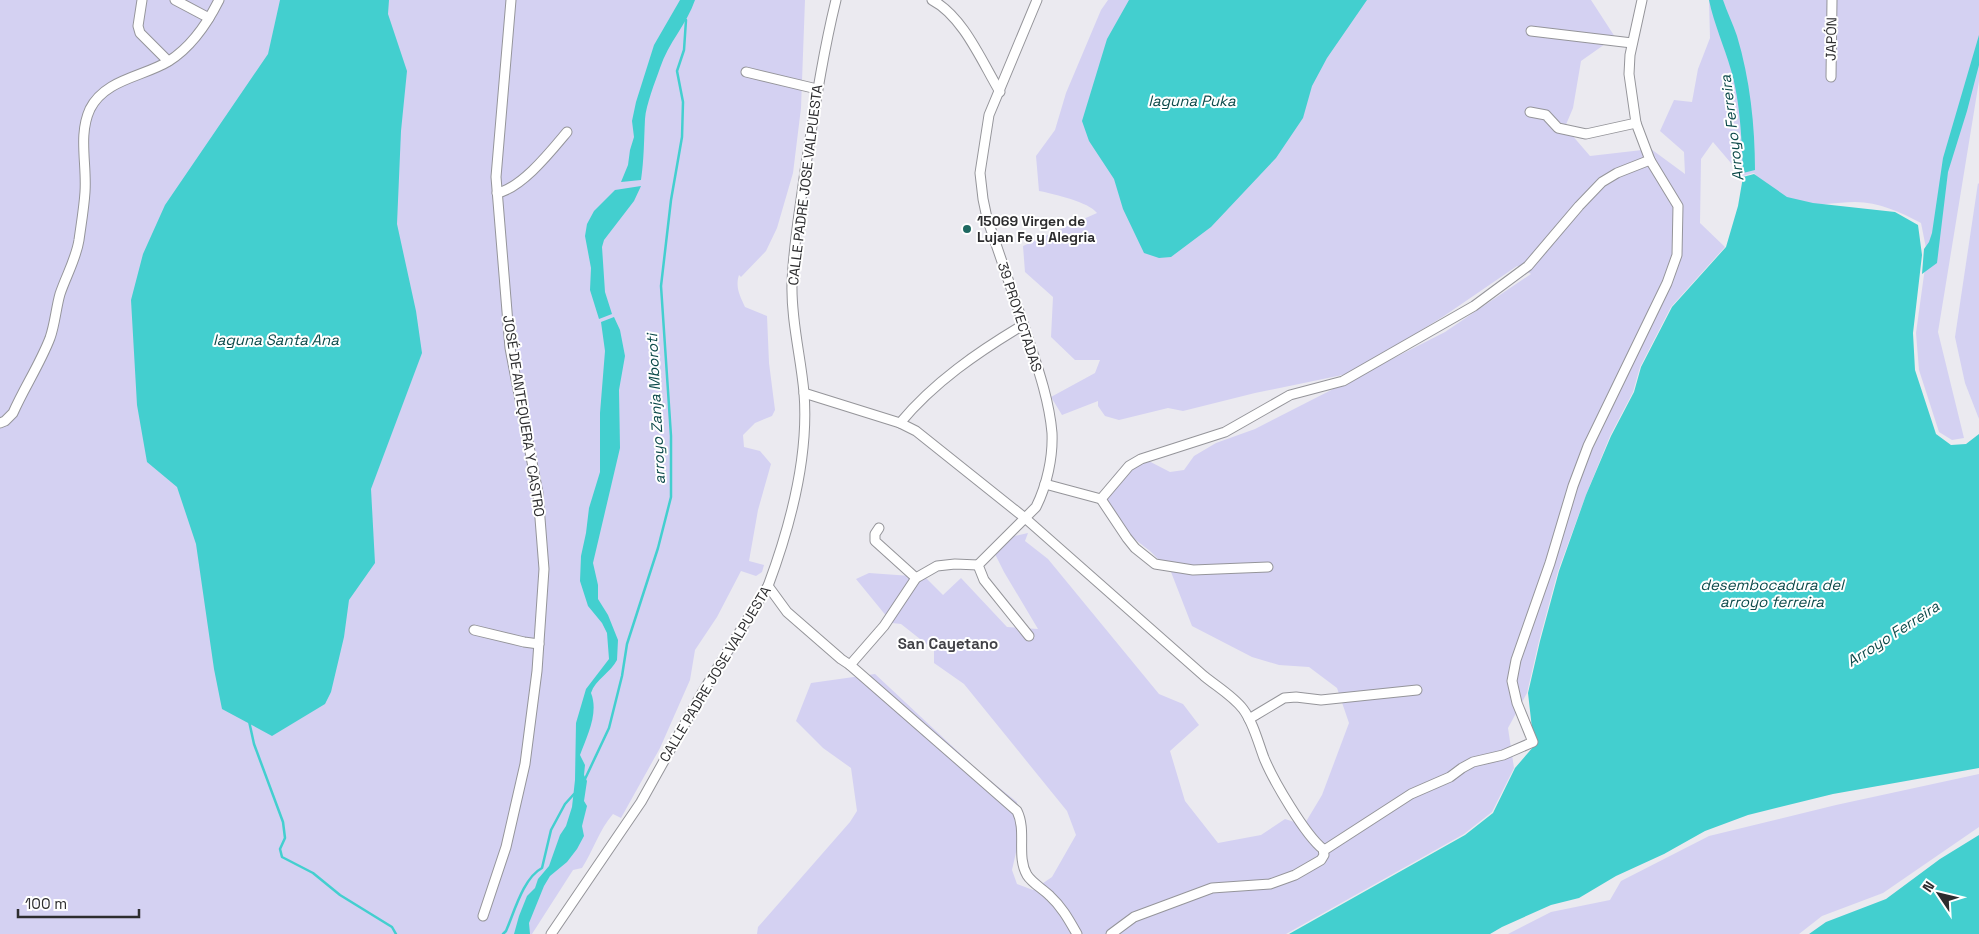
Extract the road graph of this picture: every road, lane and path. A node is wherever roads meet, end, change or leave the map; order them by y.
1 (142, 0) edge
2 (175, 0) edge
3 (218, 0) edge
4 (511, 0) edge
5 (836, 0) edge
6 (932, 0) edge
7 (1037, 0) edge
8 (1642, 0) edge
9 (1832, 0) edge
10 (209, 18) junction
11 (1531, 31) dead end
12 (1632, 43) junction
13 (168, 61) junction
14 (746, 72) dead end
15 (1831, 77) dead end
16 (817, 89) junction
17 (1000, 92) junction
18 (1530, 112) dead end
19 (1636, 123) junction
20 (567, 132) dead end
21 (1650, 160) junction
22 (497, 193) junction
23 (1024, 325) junction
24 (804, 393) junction
25 (0, 423) edge
26 (900, 423) junction
27 (1045, 484) junction
28 (1101, 498) junction
29 (1025, 518) junction
30 (879, 528) dead end
31 (978, 565) junction
32 (1268, 567) dead end
33 (916, 578) junction
34 (768, 586) junction
35 (474, 630) dead end
36 (1029, 636) dead end
37 (539, 644) junction
38 (850, 665) junction
39 (1417, 690) dead end
40 (1249, 719) junction
41 (1323, 849) junction
42 (484, 916) dead end
43 (551, 934) edge
44 (1076, 934) edge
45 (1110, 934) edge

1 - 13 street
2 - 10 street
3 - 10 street
4 - 22 street, JOSÉ DE ANTEQUERA Y CASTRO
5 - 16 street, CALLE PADRE JOSE VALPUESTA
6 - 17 street
7 - 17 street, 39 PROYECTADAS
8 - 12 street
9 - 15 street, JAPÓN
10 - 13 street
11 - 12 street
12 - 19 street
13 - 25 street
14 - 16 street
16 - 24 street, CALLE PADRE JOSE VALPUESTA
17 - 23 street, 39 PROYECTADAS
18 - 19 street
19 - 21 street
20 - 22 street
21 - 28 street
21 - 41 street
22 - 37 street, JOSÉ DE ANTEQUERA Y CASTRO
23 - 26 street
23 - 27 street, 39 PROYECTADAS
24 - 26 street
24 - 34 street, CALLE PADRE JOSE VALPUESTA
26 - 29 street
27 - 28 street
27 - 29 street, 39 PROYECTADAS
28 - 32 street
29 - 31 street, 39 PROYECTADAS
29 - 40 street
30 - 33 street
31 - 33 street
31 - 36 street
33 - 38 street
34 - 38 street
34 - 43 street, CALLE PADRE JOSE VALPUESTA
35 - 37 street
37 - 42 street, JOSÉ DE ANTEQUERA Y CASTRO
38 - 44 street
39 - 40 street
40 - 41 street
41 - 45 street

